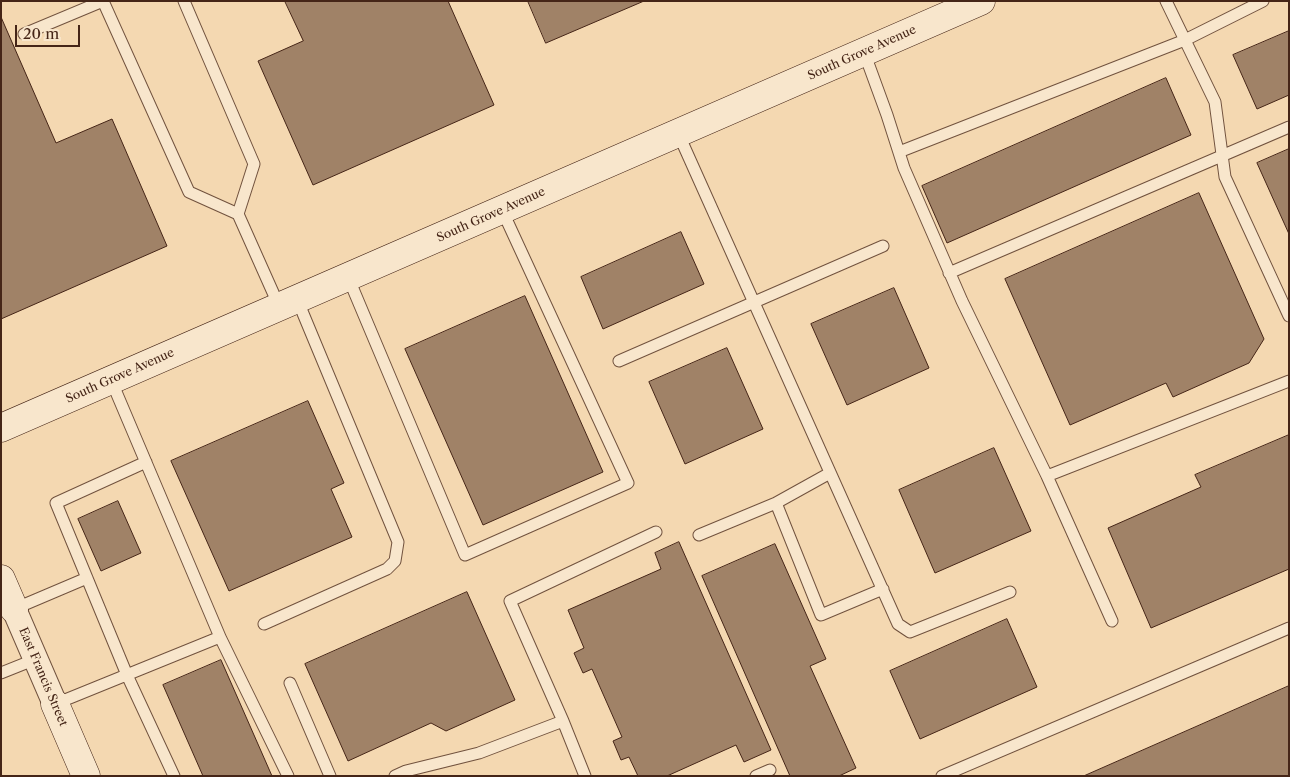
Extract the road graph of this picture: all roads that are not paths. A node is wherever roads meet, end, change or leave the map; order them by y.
1 (103, 1) edge
2 (184, 1) edge
3 (981, 1) edge
4 (1166, 1) edge
5 (1263, 1) edge
6 (24, 34) dead end
7 (1185, 40) junction
8 (864, 52) junction
9 (1289, 127) edge
10 (678, 133) junction
11 (899, 152) junction
12 (1222, 157) junction
13 (502, 210) junction
14 (238, 214) junction
15 (883, 246) dead end
16 (950, 273) junction
17 (348, 277) junction
18 (288, 303) junction
19 (754, 304) junction
20 (1289, 316) edge
21 (619, 361) dead end
22 (111, 380) junction
23 (1289, 381) edge
24 (1, 428) edge
25 (146, 462) junction
26 (830, 473) junction
27 (1047, 476) junction
28 (776, 503) junction
29 (656, 532) dead end
30 (699, 535) dead end
31 (87, 578) junction
32 (1, 579) edge
33 (882, 589) junction
34 (1010, 592) dead end
35 (14, 608) junction
36 (1112, 621) dead end
37 (264, 624) dead end
38 (1289, 628) edge
39 (220, 637) junction
40 (36, 659) junction
41 (1, 673) edge
42 (127, 675) junction
43 (290, 683) dead end
44 (55, 704) junction
45 (563, 721) junction
46 (770, 770) dead end
47 (86, 776) edge
48 (174, 776) edge
49 (288, 776) edge
50 (330, 776) edge
51 (395, 776) edge
52 (585, 776) edge
53 (756, 776) edge
54 (942, 776) edge

1 - 6 lane
1 - 14 lane
2 - 14 lane
3 - 8 main road, South Grove Avenue
4 - 7 lane
5 - 7 lane
7 - 11 lane
7 - 12 lane
8 - 10 main road, South Grove Avenue
8 - 11 lane
9 - 12 lane
10 - 13 main road, South Grove Avenue
10 - 19 lane
11 - 16 lane
12 - 16 lane
12 - 20 lane
13 - 17 main road, South Grove Avenue
13 - 17 lane
14 - 18 lane
15 - 19 lane
16 - 27 lane
17 - 18 main road, South Grove Avenue
18 - 22 main road, South Grove Avenue
18 - 37 lane
19 - 21 lane
19 - 26 lane
22 - 24 main road, South Grove Avenue
22 - 25 lane
23 - 27 lane
25 - 31 lane
25 - 39 lane
26 - 28 lane
26 - 33 lane
27 - 36 lane
28 - 30 lane
28 - 33 lane
29 - 45 lane
31 - 35 lane
31 - 42 lane
32 - 35 main road, East Francis Street
33 - 34 lane
35 - 40 street, East Francis Street
38 - 54 lane
39 - 42 lane
39 - 49 lane
40 - 41 lane
40 - 44 street, East Francis Street
42 - 44 lane
42 - 48 lane
43 - 50 lane
44 - 47 main road, East Francis Street
45 - 51 lane
45 - 52 lane
46 - 53 lane

